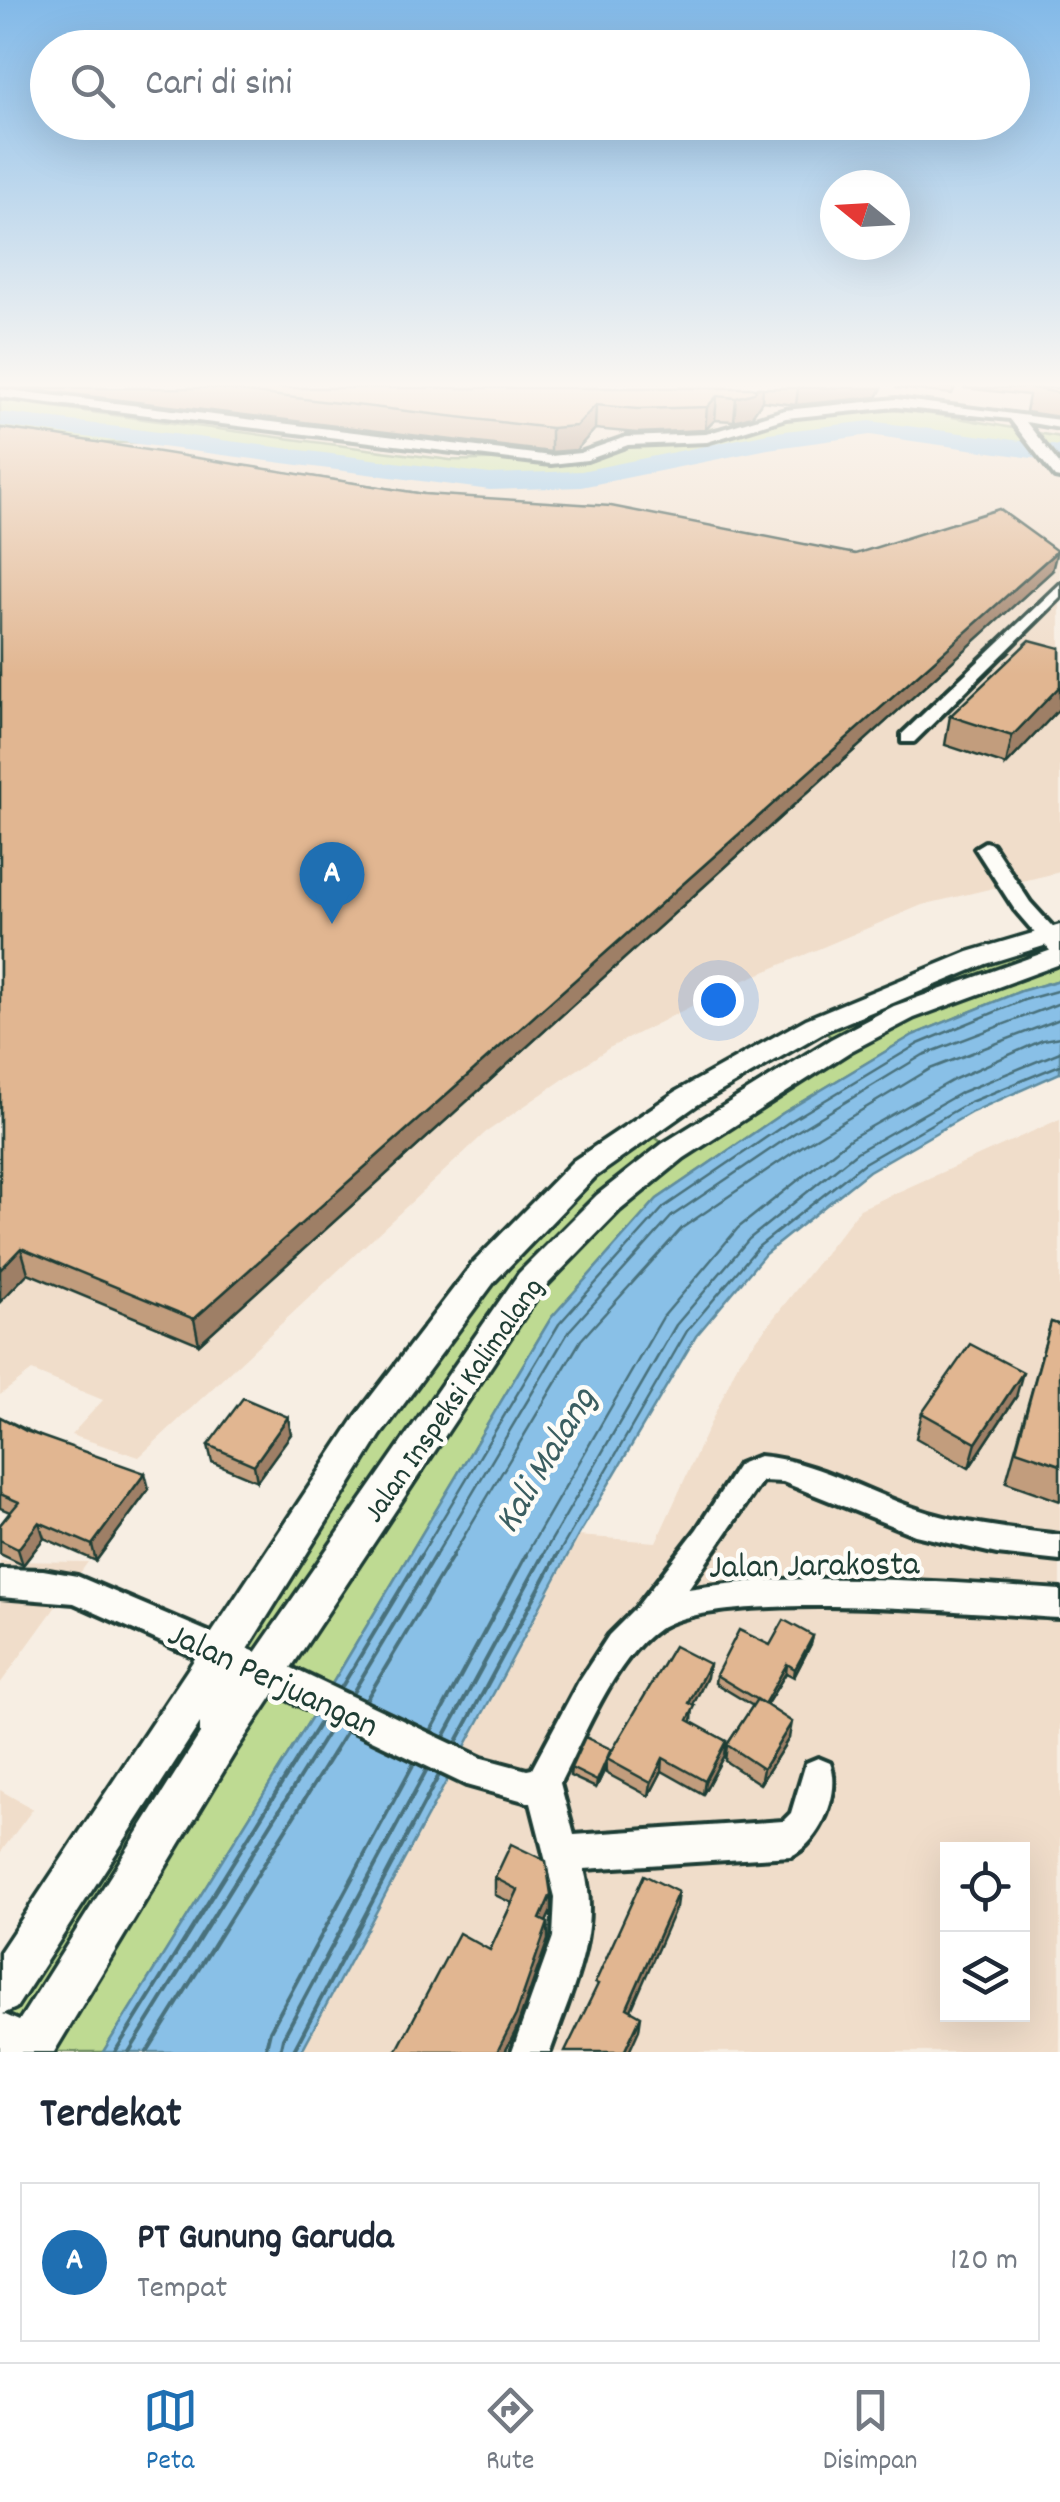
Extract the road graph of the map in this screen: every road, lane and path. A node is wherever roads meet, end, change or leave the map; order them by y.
1 (1060, 589) edge
2 (908, 738) dead end
3 (986, 848) dead end
4 (1057, 943) edge
5 (828, 1035) junction
6 (644, 1129) junction
7 (673, 1151) junction
8 (1060, 1548) edge
9 (0, 1583) edge
10 (1060, 1604) edge
11 (648, 1616) junction
12 (221, 1655) junction
13 (265, 1672) junction
14 (220, 1738) junction
15 (818, 1775) dead end
16 (543, 1782) junction
17 (564, 1853) junction
18 (0, 1992) edge
19 (0, 2036) edge
20 (27, 2052) edge
21 (531, 2052) edge

1 - 2 street
3 - 4 street
4 - 5 main road, Jalan Inspeksi Kalimalang
5 - 6 main road, Jalan Inspeksi Kalimalang
5 - 7 main road, Jalan Inspeksi Kalimalang
6 - 7 main road
6 - 12 main road, Jalan Inspeksi Kalimalang
7 - 13 main road, Jalan Inspeksi Kalimalang
8 - 11 street
9 - 12 street, Jalan Perjuangan
10 - 11 street, Jalan Jarakosta
11 - 16 street
12 - 13 street, Jalan Perjuangan
12 - 14 main road
12 - 18 main road, Jalan Inspeksi Kalimalang
13 - 14 main road, Jalan Inspeksi Kalimalang
13 - 16 street, Jalan Perjuangan
14 - 20 main road, Jalan Inspeksi Kalimalang
15 - 17 street
16 - 17 street
17 - 21 street
19 - 20 main road

